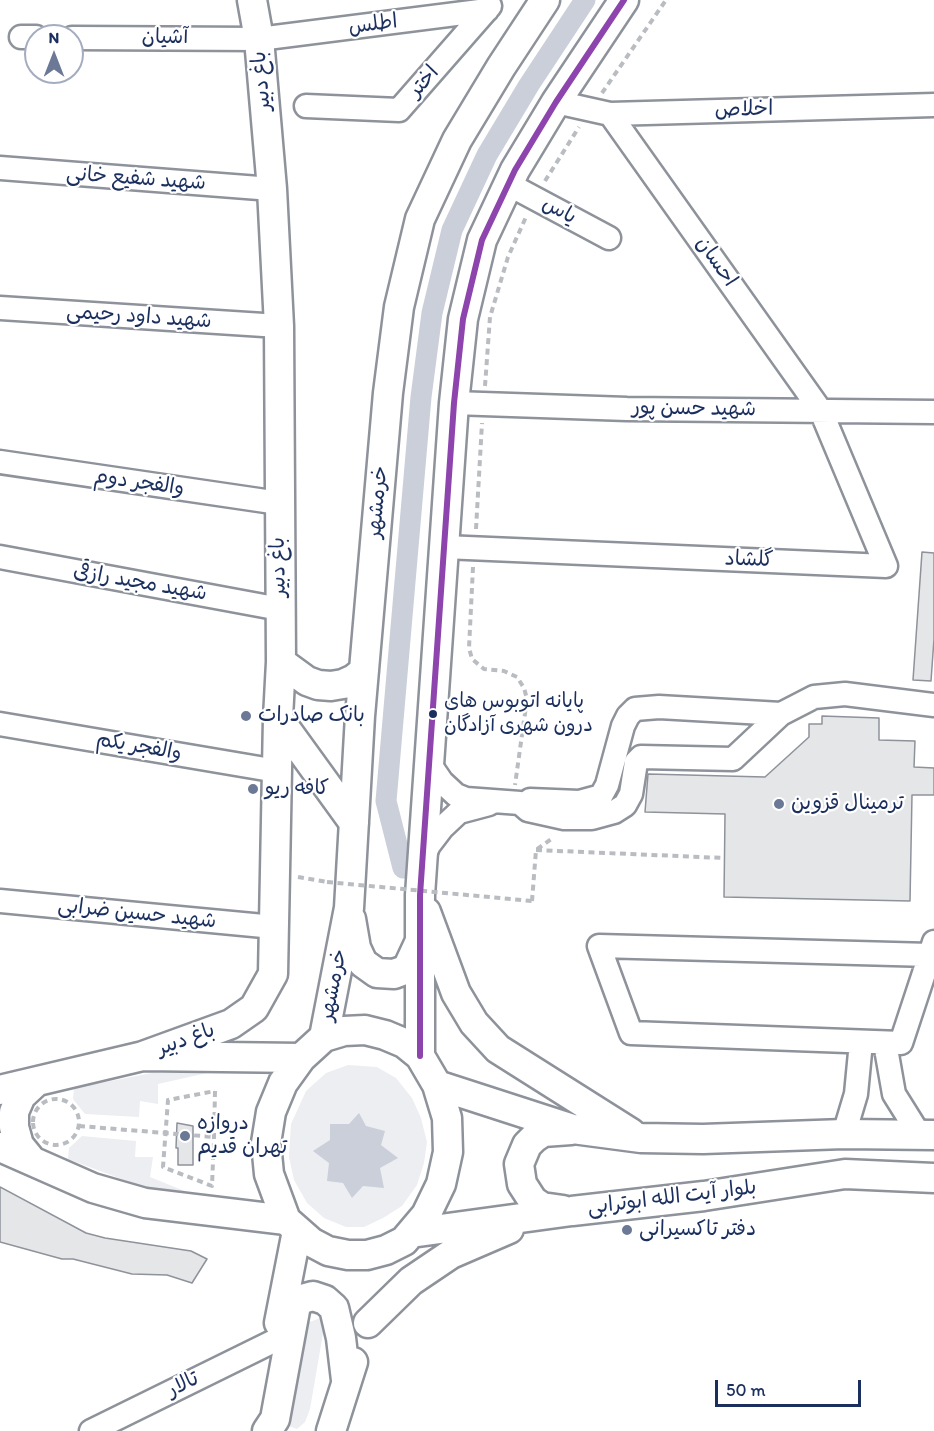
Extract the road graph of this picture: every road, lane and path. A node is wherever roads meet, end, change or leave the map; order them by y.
1 (252, 0) edge
2 (545, 0) edge
3 (624, 0) edge
4 (491, 5) edge
5 (84, 38) edge
6 (258, 39) junction
7 (556, 102) junction
8 (934, 105) edge
9 (306, 106) dead end
10 (610, 114) junction
11 (0, 168) edge
12 (508, 184) junction
13 (272, 189) junction
14 (609, 238) dead end
15 (0, 308) edge
16 (279, 326) junction
17 (454, 404) junction
18 (821, 411) junction
19 (934, 412) edge
20 (0, 462) edge
21 (279, 503) junction
22 (444, 547) junction
23 (0, 557) edge
24 (280, 609) junction
25 (281, 662) junction
26 (364, 671) junction
27 (934, 705) edge
28 (781, 714) junction
29 (278, 718) junction
30 (0, 724) edge
31 (429, 763) junction
32 (277, 771) junction
33 (520, 803) junction
34 (354, 823) junction
35 (724, 858) dead end
36 (422, 863) junction
37 (274, 872) junction
38 (420, 895) junction
39 (0, 901) edge
40 (349, 908) junction
41 (274, 927) junction
42 (420, 940) junction
43 (933, 951) edge
44 (324, 1037) junction
45 (861, 1042) junction
46 (885, 1043) junction
47 (143, 1056) junction
48 (420, 1056) junction
49 (301, 1058) junction
50 (35, 1083) junction
51 (437, 1086) junction
52 (0, 1090) edge
53 (79, 1126) junction
54 (573, 1129) junction
55 (166, 1134) junction
56 (844, 1134) junction
57 (927, 1134) edge
58 (214, 1137) junction
59 (641, 1138) junction
60 (0, 1147) edge
61 (32, 1161) junction
62 (934, 1178) edge
63 (572, 1211) junction
64 (292, 1225) junction
65 (407, 1237) junction
66 (368, 1323) junction
67 (276, 1340) junction
68 (346, 1380) junction
69 (91, 1431) edge
70 (261, 1431) edge
71 (267, 1431) edge
72 (331, 1431) edge

1 - 6 main road, باغ دبیر
2 - 26 main road, خرمشهر
3 - 7 main road
4 - 6 street, اطلس
4 - 9 street, اختر
5 - 6 street, آشیان
6 - 13 main road, باغ دبیر
7 - 10 street, اخلاص
7 - 12 main road
8 - 10 street, اخلاص
10 - 18 street, احسان
11 - 13 street, شهید شفیع خانی
12 - 14 street, یاس
12 - 17 main road
13 - 16 main road, باغ دبیر
15 - 16 street, شهید داود رحیمی
16 - 21 main road, باغ دبیر
17 - 18 street, شهید حسن پور
17 - 22 main road
18 - 19 street, شهید حسن پور
18 - 22 street, گلشاد
20 - 21 street, والفجر دوم
21 - 24 main road, باغ دبیر
22 - 31 main road
23 - 24 street, شهید مجید رازقی
24 - 25 main road, باغ دبیر
25 - 26 main road
25 - 29 main road, باغ دبیر
26 - 34 main road, خرمشهر
27 - 28 street
28 - 33 street
28 - 33 street
29 - 32 main road, باغ دبیر
29 - 34 main road
30 - 32 street, والفجر یکم
31 - 33 street
31 - 36 main road
32 - 37 main road, باغ دبیر
33 - 36 street
34 - 40 main road, خرمشهر
35 - 37 path, bridge
36 - 38 main road
37 - 41 main road, باغ دبیر
38 - 42 main road
38 - 59 main road
39 - 41 street, شهید حسین ضرابی
40 - 42 main road
40 - 44 main road, خرمشهر
41 - 47 main road, باغ دبیر
42 - 48 main road
43 - 45 street
43 - 46 street
44 - 48 main road
44 - 49 main road
45 - 46 street
45 - 56 street
46 - 57 street
47 - 49 main road
47 - 50 main road
48 - 51 main road
49 - 64 main road
50 - 52 main road
50 - 61 main road
51 - 54 main road
51 - 65 main road
53 - 53 path
53 - 55 path
54 - 59 main road
54 - 63 main road
55 - 58 path
55 - 58 path
55 - 58 path
56 - 57 main road
56 - 59 main road
60 - 61 main road
61 - 64 main road
62 - 63 main road, بلوار آیت الله ابوترابی
63 - 65 main road, بلوار آیت الله ابوترابی
63 - 66 main road
64 - 65 main road
64 - 67 main road
65 - 66 main road
66 - 68 main road
67 - 69 street, تالار
67 - 70 main road
68 - 71 main road
68 - 72 main road

